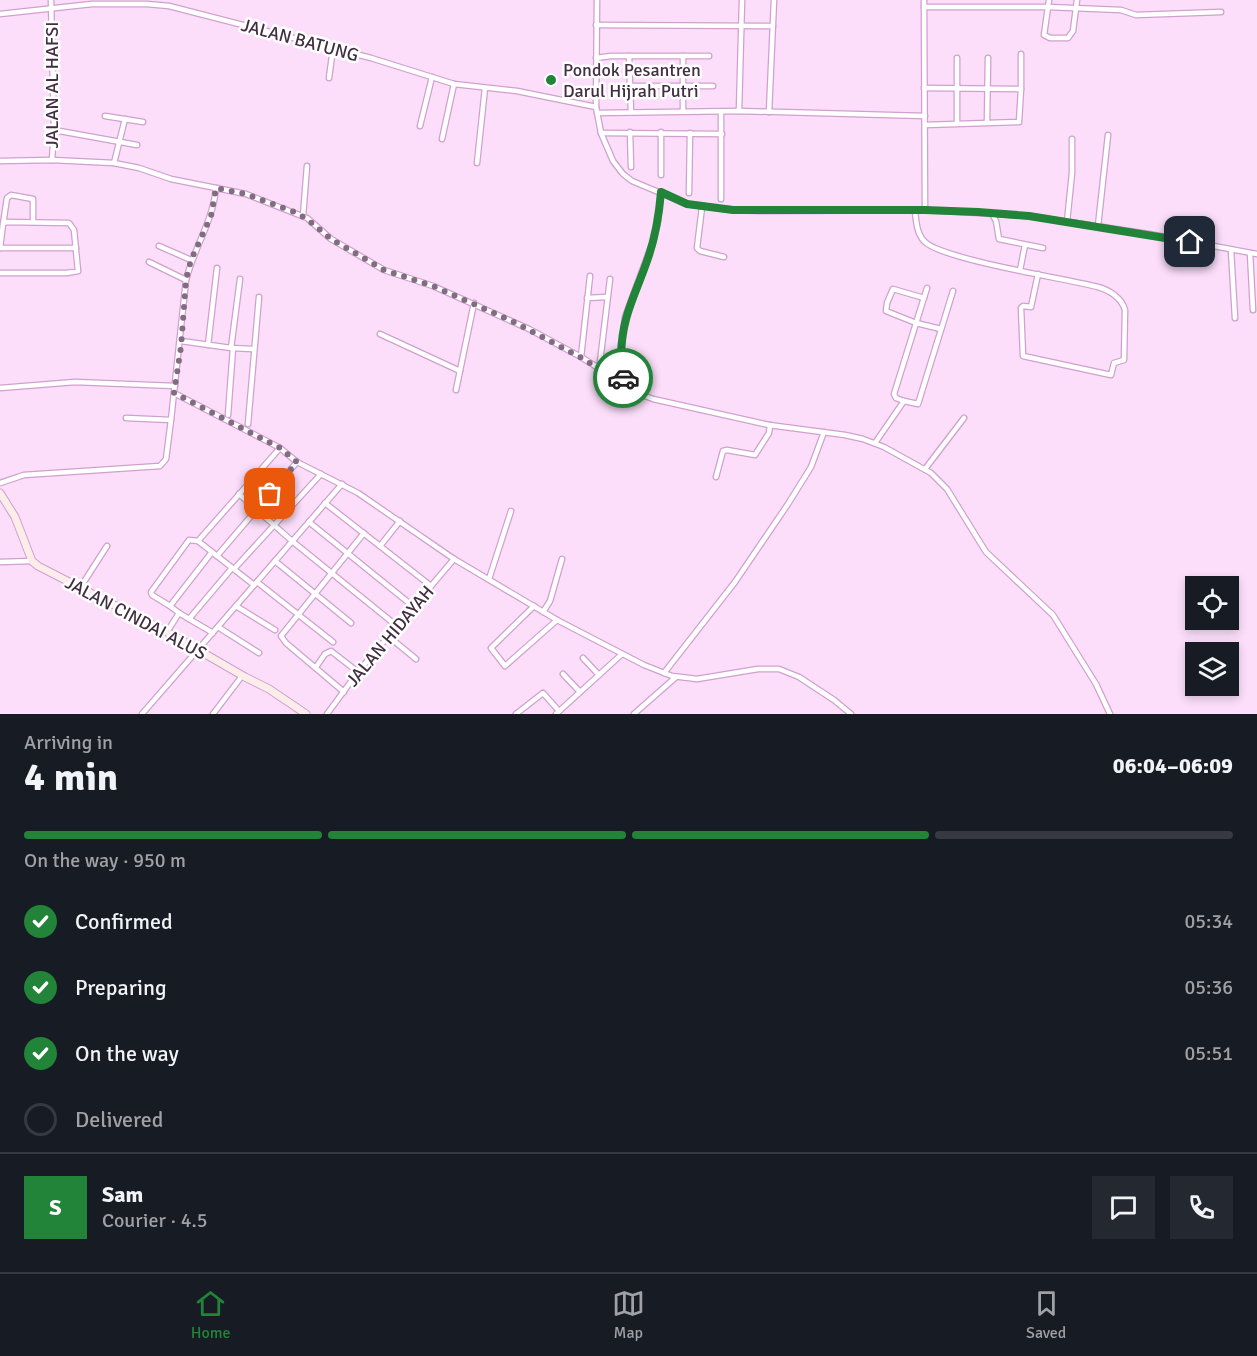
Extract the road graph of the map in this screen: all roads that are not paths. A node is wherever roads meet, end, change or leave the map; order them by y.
1 (51, 0) edge
2 (597, 0) edge
3 (742, 0) edge
4 (774, 0) edge
5 (924, 0) edge
6 (1049, 0) edge
7 (1077, 0) edge
8 (924, 7) junction
9 (1048, 7) junction
10 (1076, 8) junction
11 (51, 9) junction
12 (1221, 12) dead end
13 (0, 14) edge
14 (596, 25) junction
15 (741, 26) junction
16 (773, 26) junction
17 (333, 48) junction
18 (1021, 54) dead end
19 (629, 56) junction
20 (683, 56) junction
21 (709, 56) dead end
22 (596, 58) junction
23 (957, 58) dead end
24 (988, 58) dead end
25 (432, 77) junction
26 (329, 78) dead end
27 (454, 84) junction
28 (684, 85) junction
29 (630, 86) junction
30 (713, 86) dead end
31 (485, 88) junction
32 (924, 88) junction
33 (957, 88) junction
34 (987, 89) junction
35 (1021, 89) junction
36 (596, 110) junction
37 (683, 111) junction
38 (739, 111) junction
39 (631, 112) junction
40 (721, 112) junction
41 (769, 112) junction
42 (105, 116) dead end
43 (925, 116) junction
44 (125, 119) junction
45 (143, 122) dead end
46 (987, 122) junction
47 (957, 123) junction
48 (925, 125) junction
49 (420, 126) dead end
50 (54, 130) junction
51 (630, 132) junction
52 (662, 132) junction
53 (601, 133) junction
54 (690, 133) junction
55 (722, 134) junction
56 (1108, 135) dead end
57 (442, 139) dead end
58 (1072, 139) dead end
59 (119, 142) junction
60 (137, 145) dead end
61 (52, 160) junction
62 (0, 161) edge
63 (114, 163) junction
64 (477, 163) dead end
65 (307, 166) dead end
66 (631, 167) dead end
67 (661, 175) dead end
68 (216, 188) junction
69 (661, 192) junction
70 (689, 194) dead end
71 (722, 199) dead end
72 (702, 207) junction
73 (925, 210) junction
74 (915, 211) junction
75 (992, 214) junction
76 (303, 216) junction
77 (33, 222) junction
78 (1067, 222) junction
79 (3, 224) junction
80 (1098, 226) junction
81 (1025, 245) junction
82 (159, 246) dead end
83 (0, 248) edge
84 (76, 248) junction
85 (1043, 248) dead end
86 (1231, 249) junction
87 (1250, 253) junction
88 (1257, 254) edge
89 (724, 257) dead end
90 (191, 260) junction
91 (149, 262) dead end
92 (217, 268) dead end
93 (1020, 270) junction
94 (0, 273) edge
95 (1038, 274) junction
96 (590, 276) dead end
97 (240, 279) dead end
98 (610, 279) dead end
99 (186, 280) junction
100 (927, 288) dead end
101 (953, 291) dead end
102 (259, 297) dead end
103 (607, 297) junction
104 (587, 298) junction
105 (924, 298) junction
106 (474, 303) junction
107 (1253, 310) dead end
108 (1235, 318) dead end
109 (916, 323) junction
110 (941, 329) junction
111 (380, 334) dead end
112 (181, 341) junction
113 (208, 345) junction
114 (232, 348) junction
115 (253, 349) junction
116 (580, 357) junction
117 (599, 370) junction
118 (460, 371) junction
119 (175, 386) junction
120 (627, 386) junction
121 (0, 388) edge
122 (456, 390) dead end
123 (174, 393) junction
124 (904, 400) junction
125 (228, 415) dead end
126 (126, 418) dead end
127 (964, 418) dead end
128 (171, 420) junction
129 (248, 424) dead end
130 (770, 425) junction
131 (824, 432) junction
132 (875, 444) junction
133 (280, 448) junction
134 (297, 462) junction
135 (925, 469) junction
136 (321, 474) junction
137 (716, 477) dead end
138 (0, 483) edge
139 (342, 484) junction
140 (0, 493) edge
141 (238, 494) junction
142 (325, 503) junction
143 (257, 510) junction
144 (511, 511) dead end
145 (400, 521) junction
146 (309, 522) junction
147 (274, 525) junction
148 (364, 533) junction
149 (198, 541) junction
150 (292, 541) junction
151 (107, 546) dead end
152 (380, 546) junction
153 (212, 552) junction
154 (348, 554) junction
155 (218, 556) junction
156 (454, 559) junction
157 (562, 559) dead end
158 (32, 561) junction
159 (275, 561) junction
160 (0, 562) edge
161 (233, 569) junction
162 (332, 574) junction
163 (489, 579) junction
164 (256, 584) junction
165 (432, 586) junction
166 (80, 588) junction
167 (315, 594) junction
168 (170, 606) junction
169 (236, 606) junction
170 (534, 606) junction
171 (414, 607) junction
172 (543, 612) junction
173 (179, 613) junction
174 (298, 615) junction
175 (189, 619) junction
176 (557, 620) junction
177 (351, 622) dead end
178 (397, 626) junction
179 (218, 627) junction
180 (275, 630) dead end
181 (167, 632) junction
182 (213, 633) junction
183 (388, 636) junction
184 (333, 642) dead end
185 (198, 650) junction
186 (259, 653) dead end
187 (622, 654) junction
188 (583, 658) dead end
189 (416, 659) dead end
190 (316, 667) junction
191 (358, 672) junction
192 (563, 674) dead end
193 (664, 674) junction
194 (599, 675) junction
195 (242, 676) junction
196 (676, 677) junction
197 (344, 692) junction
198 (580, 692) junction
199 (557, 712) edge
200 (142, 714) edge
201 (213, 714) edge
202 (306, 714) edge
203 (327, 714) edge
204 (516, 714) edge
205 (634, 714) edge
206 (851, 714) edge
207 (1110, 714) edge

1 - 11 street, JALAN AL HAFSI
2 - 14 street
3 - 15 street
4 - 16 street
5 - 8 street
6 - 9 street
7 - 10 street
8 - 9 street
8 - 32 street
9 - 10 street
9 - 10 street
10 - 12 street
11 - 13 street, JALAN BATUNG
11 - 17 street, JALAN BATUNG
11 - 50 street, JALAN AL HAFSI
14 - 15 street
14 - 22 street
15 - 16 street
15 - 38 street
16 - 41 street
17 - 25 street, JALAN BATUNG
17 - 26 street
18 - 35 street
19 - 20 street
19 - 22 street
19 - 29 street
20 - 21 street
20 - 28 street
22 - 36 street
23 - 33 street
24 - 34 street
25 - 27 street, JALAN BATUNG
25 - 49 street
27 - 31 street, JALAN BATUNG
27 - 57 street
28 - 29 street
28 - 30 street
28 - 37 street
29 - 39 street
31 - 36 street, JALAN BATUNG
31 - 64 street
32 - 33 street
32 - 43 street
33 - 34 street
33 - 47 street
34 - 35 street
34 - 46 street
35 - 46 street
36 - 39 street, JALAN BATUNG
36 - 53 street
37 - 39 street, JALAN BATUNG
37 - 40 street, JALAN BATUNG
38 - 40 street, JALAN BATUNG
38 - 41 street, JALAN BATUNG
40 - 55 street
41 - 43 street, JALAN BATUNG
42 - 44 street
43 - 48 street
44 - 45 street
44 - 59 street
46 - 47 street
47 - 48 street
48 - 73 street
50 - 59 street
50 - 61 street, JALAN AL HAFSI
51 - 52 street
51 - 53 street
51 - 66 street
52 - 54 street
52 - 67 street
53 - 69 street
54 - 55 street
54 - 70 street
55 - 71 street
56 - 80 street
58 - 78 street
59 - 60 street
59 - 63 street
61 - 62 street
61 - 63 street
63 - 68 street
65 - 76 street
68 - 76 street
68 - 90 street
69 - 72 street
69 - 120 street
72 - 74 street
72 - 89 street
73 - 74 street
73 - 75 street
74 - 93 street
75 - 78 street
75 - 81 street
76 - 106 street
77 - 79 street
77 - 79 street
77 - 84 street
78 - 80 street
79 - 83 street
80 - 86 street
81 - 85 street
81 - 93 street
82 - 90 street
83 - 84 street
84 - 94 street
86 - 87 street
86 - 108 street
87 - 88 street
87 - 107 street
90 - 99 street
91 - 99 street
92 - 113 street
93 - 95 street
95 - 95 street
96 - 104 street
97 - 114 street
98 - 103 street
99 - 112 street
100 - 105 street
101 - 110 street
102 - 115 street
103 - 104 street
103 - 117 street
104 - 116 street
105 - 109 street
105 - 109 street
106 - 116 street
106 - 118 street
109 - 110 street
109 - 124 street
110 - 124 street
111 - 118 street
112 - 113 street
112 - 119 street
113 - 114 street
114 - 115 street
114 - 125 street
115 - 129 street
116 - 117 street
117 - 120 street
118 - 122 street
119 - 121 street
119 - 123 street
120 - 130 street
123 - 128 street
123 - 133 street
124 - 132 street
126 - 128 street
127 - 135 street
128 - 138 street
130 - 131 street
130 - 137 street
131 - 132 street
131 - 193 street
132 - 135 street
133 - 134 street
133 - 141 street
134 - 136 street
134 - 143 street
135 - 207 street
136 - 139 street
136 - 147 street
139 - 142 street
139 - 145 street
140 - 158 street
141 - 143 street
141 - 149 street
142 - 146 street
142 - 148 street
143 - 147 street
143 - 155 street
144 - 163 street
145 - 152 street
145 - 156 street
146 - 150 street
146 - 154 street
147 - 150 street
147 - 161 street
148 - 152 street
148 - 154 street
149 - 153 street
149 - 168 street
150 - 159 street
150 - 162 street
151 - 166 street
152 - 165 street
153 - 155 street
153 - 168 street
154 - 162 street
154 - 171 street
155 - 161 street
156 - 163 street
156 - 165 street, JALAN HIDAYAH
157 - 172 street
158 - 160 street
158 - 166 street, JALAN CINDAI ALUS
159 - 164 street
159 - 167 street
161 - 164 street
161 - 175 street
162 - 167 street
162 - 178 street
163 - 170 street
164 - 169 street
164 - 174 street
165 - 171 street, JALAN HIDAYAH
166 - 181 street, JALAN CINDAI ALUS
167 - 174 street
167 - 177 street
168 - 173 street
169 - 179 street
169 - 180 street
170 - 172 street
170 - 176 street
171 - 178 street, JALAN HIDAYAH
172 - 176 street
173 - 175 street
173 - 181 street
174 - 184 street
174 - 190 street
175 - 182 street
176 - 187 street
178 - 183 street, JALAN HIDAYAH
179 - 182 street
179 - 186 street
181 - 185 street, JALAN CINDAI ALUS
182 - 185 street
183 - 189 street
183 - 191 street, JALAN HIDAYAH
185 - 195 street, JALAN CINDAI ALUS
185 - 200 street
187 - 193 street
187 - 194 street
188 - 194 street
190 - 191 street
190 - 197 street
191 - 197 street, JALAN HIDAYAH
192 - 198 street
193 - 196 street
194 - 198 street
195 - 201 street
195 - 202 street, JALAN CINDAI ALUS
196 - 205 street
196 - 206 street
197 - 203 street, JALAN HIDAYAH
198 - 199 street
199 - 204 street

